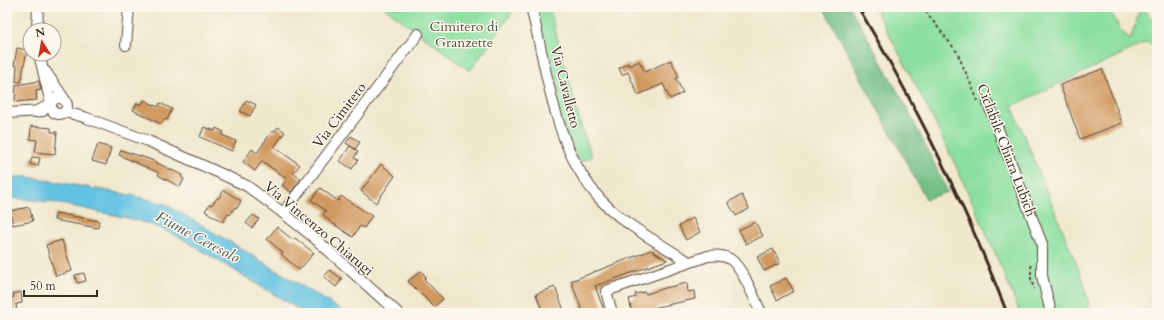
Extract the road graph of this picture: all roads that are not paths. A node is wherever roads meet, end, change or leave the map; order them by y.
1 (38, 7) edge
2 (129, 7) edge
3 (531, 7) edge
4 (37, 22) edge
5 (418, 34) dead end
6 (126, 45) dead end
7 (42, 62) edge
8 (43, 67) junction
9 (983, 102) road end
10 (66, 105) junction
11 (51, 108) junction
12 (7, 113) edge
13 (283, 213) junction
14 (689, 262) junction
15 (398, 313) edge
16 (612, 313) edge
17 (761, 313) edge
18 (1051, 313) edge

1 - 4 street
2 - 6 street
3 - 14 street, Via Cavalletto
5 - 13 street, Via Cimitero
7 - 8 street
8 - 10 street
8 - 11 street
9 - 18 street
10 - 11 street, Via Vincenzo Chiarugi
10 - 11 street
10 - 13 street, Via Vincenzo Chiarugi
11 - 12 street
13 - 15 street, Via Vincenzo Chiarugi
14 - 16 street
14 - 17 street

